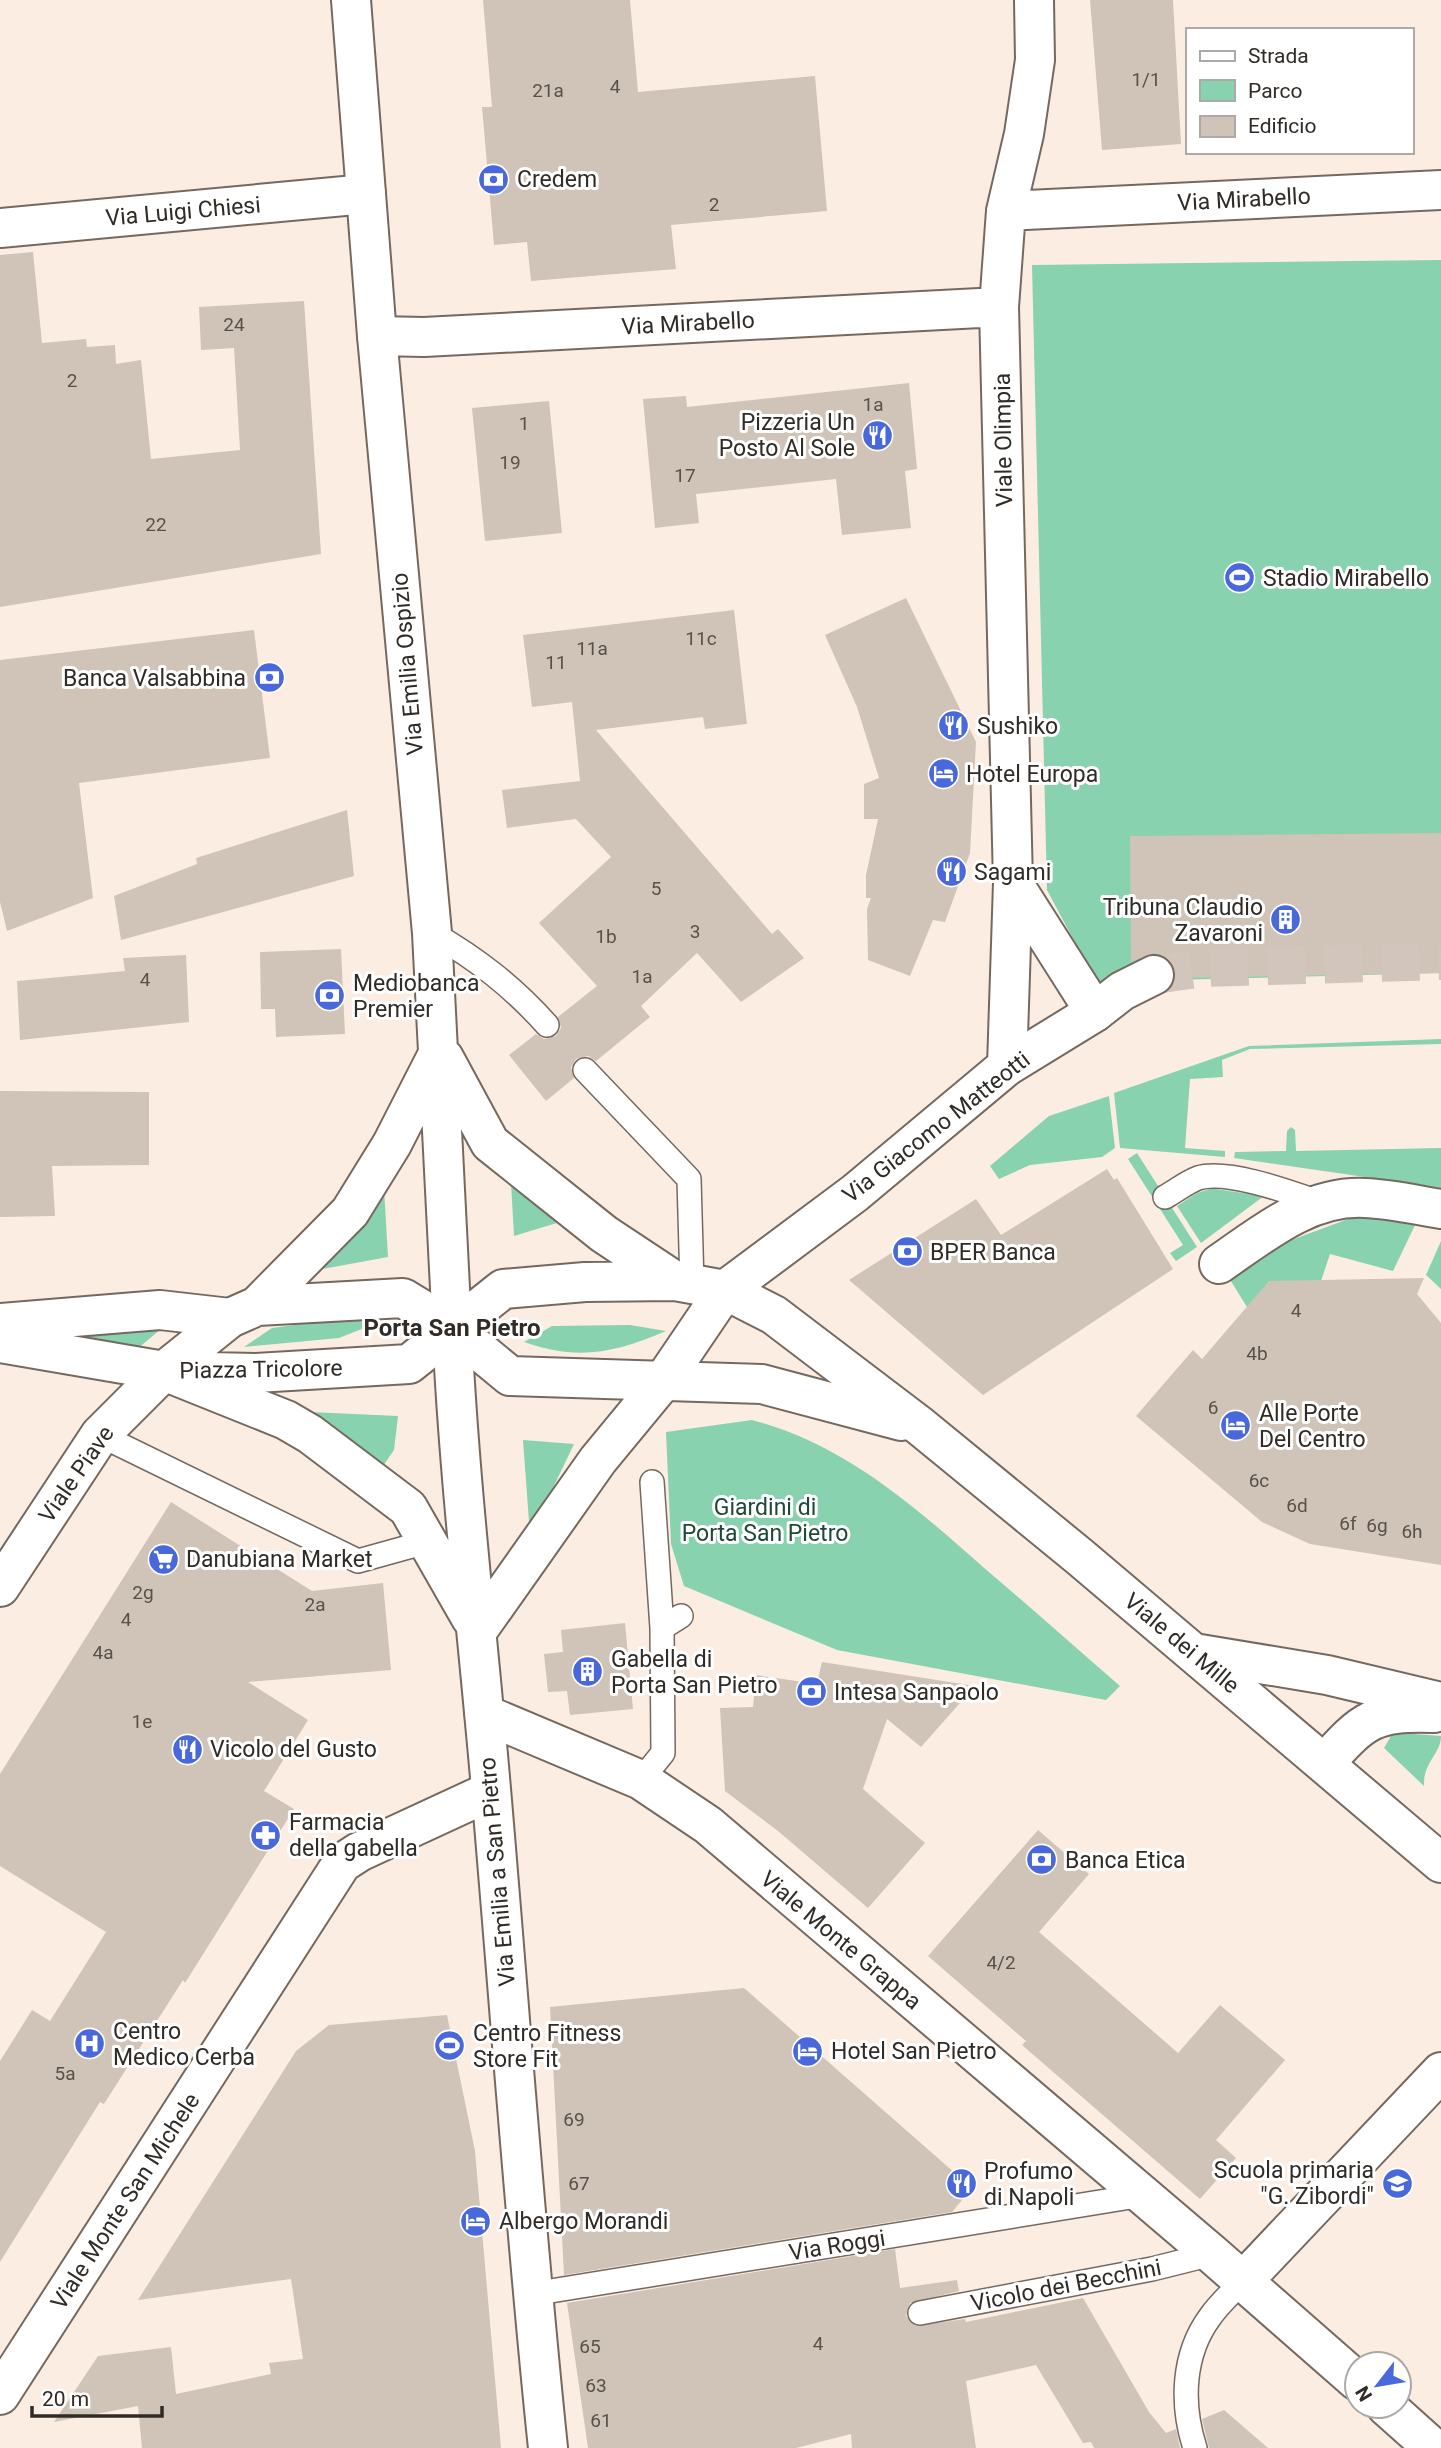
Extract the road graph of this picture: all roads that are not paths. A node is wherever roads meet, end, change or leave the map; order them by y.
1 (351, 0) edge
2 (1034, 0) edge
3 (1441, 190) edge
4 (366, 194) junction
5 (1006, 211) junction
6 (0, 228) edge
7 (999, 307) junction
8 (377, 336) junction
9 (1013, 883) junction
10 (432, 933) junction
11 (1154, 975) tunnel mouth
12 (1095, 1012) junction
13 (547, 1025) dead end
14 (440, 1050) junction
15 (1007, 1066) junction
16 (585, 1070) dead end
17 (1165, 1197) dead end
18 (1321, 1203) junction
19 (1441, 1209) edge
20 (1219, 1264) dead end
21 (697, 1285) junction
22 (244, 1312) junction
23 (0, 1323) edge
24 (452, 1328) junction
25 (0, 1343) edge
26 (164, 1371) junction
27 (664, 1380) junction
28 (920, 1426) junction
29 (100, 1434) junction
30 (652, 1482) dead end
31 (423, 1535) junction
32 (0, 1587) edge
33 (478, 1630) junction
34 (1194, 1653) junction
35 (1441, 1702) edge
36 (1441, 1713) edge
37 (484, 1714) junction
38 (1325, 1763) junction
39 (641, 1780) junction
40 (491, 1791) junction
41 (1441, 1863) edge
42 (1441, 2073) edge
43 (1143, 2195) junction
44 (1212, 2254) junction
45 (1244, 2281) junction
46 (532, 2294) junction
47 (920, 2313) dead end
48 (1343, 2369) edge
49 (0, 2395) edge
50 (1402, 2420) edge
51 (548, 2448) edge
52 (1195, 2448) edge
53 (1433, 2448) edge

1 - 4 street, Via Emilia Ospizio
2 - 5 street, Viale Olimpia
3 - 5 street, Via Mirabello
4 - 6 street, Via Luigi Chiesi
4 - 8 street, Via Emilia Ospizio
5 - 7 street, Viale Olimpia
7 - 8 street, Via Mirabello
7 - 9 street, Viale Olimpia
8 - 10 street, Via Emilia Ospizio
9 - 12 street
9 - 15 street, Viale Olimpia
10 - 13 lane
10 - 14 street, Via Emilia Ospizio
11 - 12 street, Via Giacomo Matteotti
12 - 15 street, Via Giacomo Matteotti
14 - 21 street
14 - 22 street, Piazza Tricolore
14 - 24 street, Via Emilia Ospizio
15 - 21 street, Via Giacomo Matteotti
16 - 21 lane
17 - 18 lane
18 - 19 street
18 - 20 street
21 - 24 street, Piazza Tricolore
21 - 27 street
21 - 28 street, Viale dei Mille
22 - 23 street
22 - 24 street
22 - 26 street, Piazza Tricolore
24 - 26 street, Piazza Tricolore
24 - 27 street
24 - 33 street, Via Emilia a San Pietro
25 - 26 street
26 - 29 street, Viale Piave
26 - 31 street, Via Emilia a San Pietro
27 - 28 street, Viale dei Mille
27 - 33 street
28 - 34 street, Viale dei Mille
29 - 31 lane
29 - 32 street, Viale Piave
30 - 39 lane
31 - 33 street, Via Emilia a San Pietro
33 - 37 street, Via Emilia a San Pietro
34 - 35 street
34 - 38 street, Viale dei Mille
36 - 38 street
37 - 39 street, Viale Monte Grappa
37 - 40 street, Via Emilia a San Pietro
38 - 41 street, Viale dei Mille
39 - 43 street, Viale Monte Grappa
40 - 46 street, Via Emilia a San Pietro
40 - 49 street, Viale Monte San Michele
42 - 45 street
43 - 44 street, Viale Monte Grappa
43 - 46 lane, Via Roggi
44 - 45 street, Viale Monte Grappa
44 - 47 lane, Vicolo dei Becchini
45 - 48 street, Viale Monte Grappa
45 - 52 lane
46 - 51 street, Via Emilia a San Pietro
50 - 53 street

